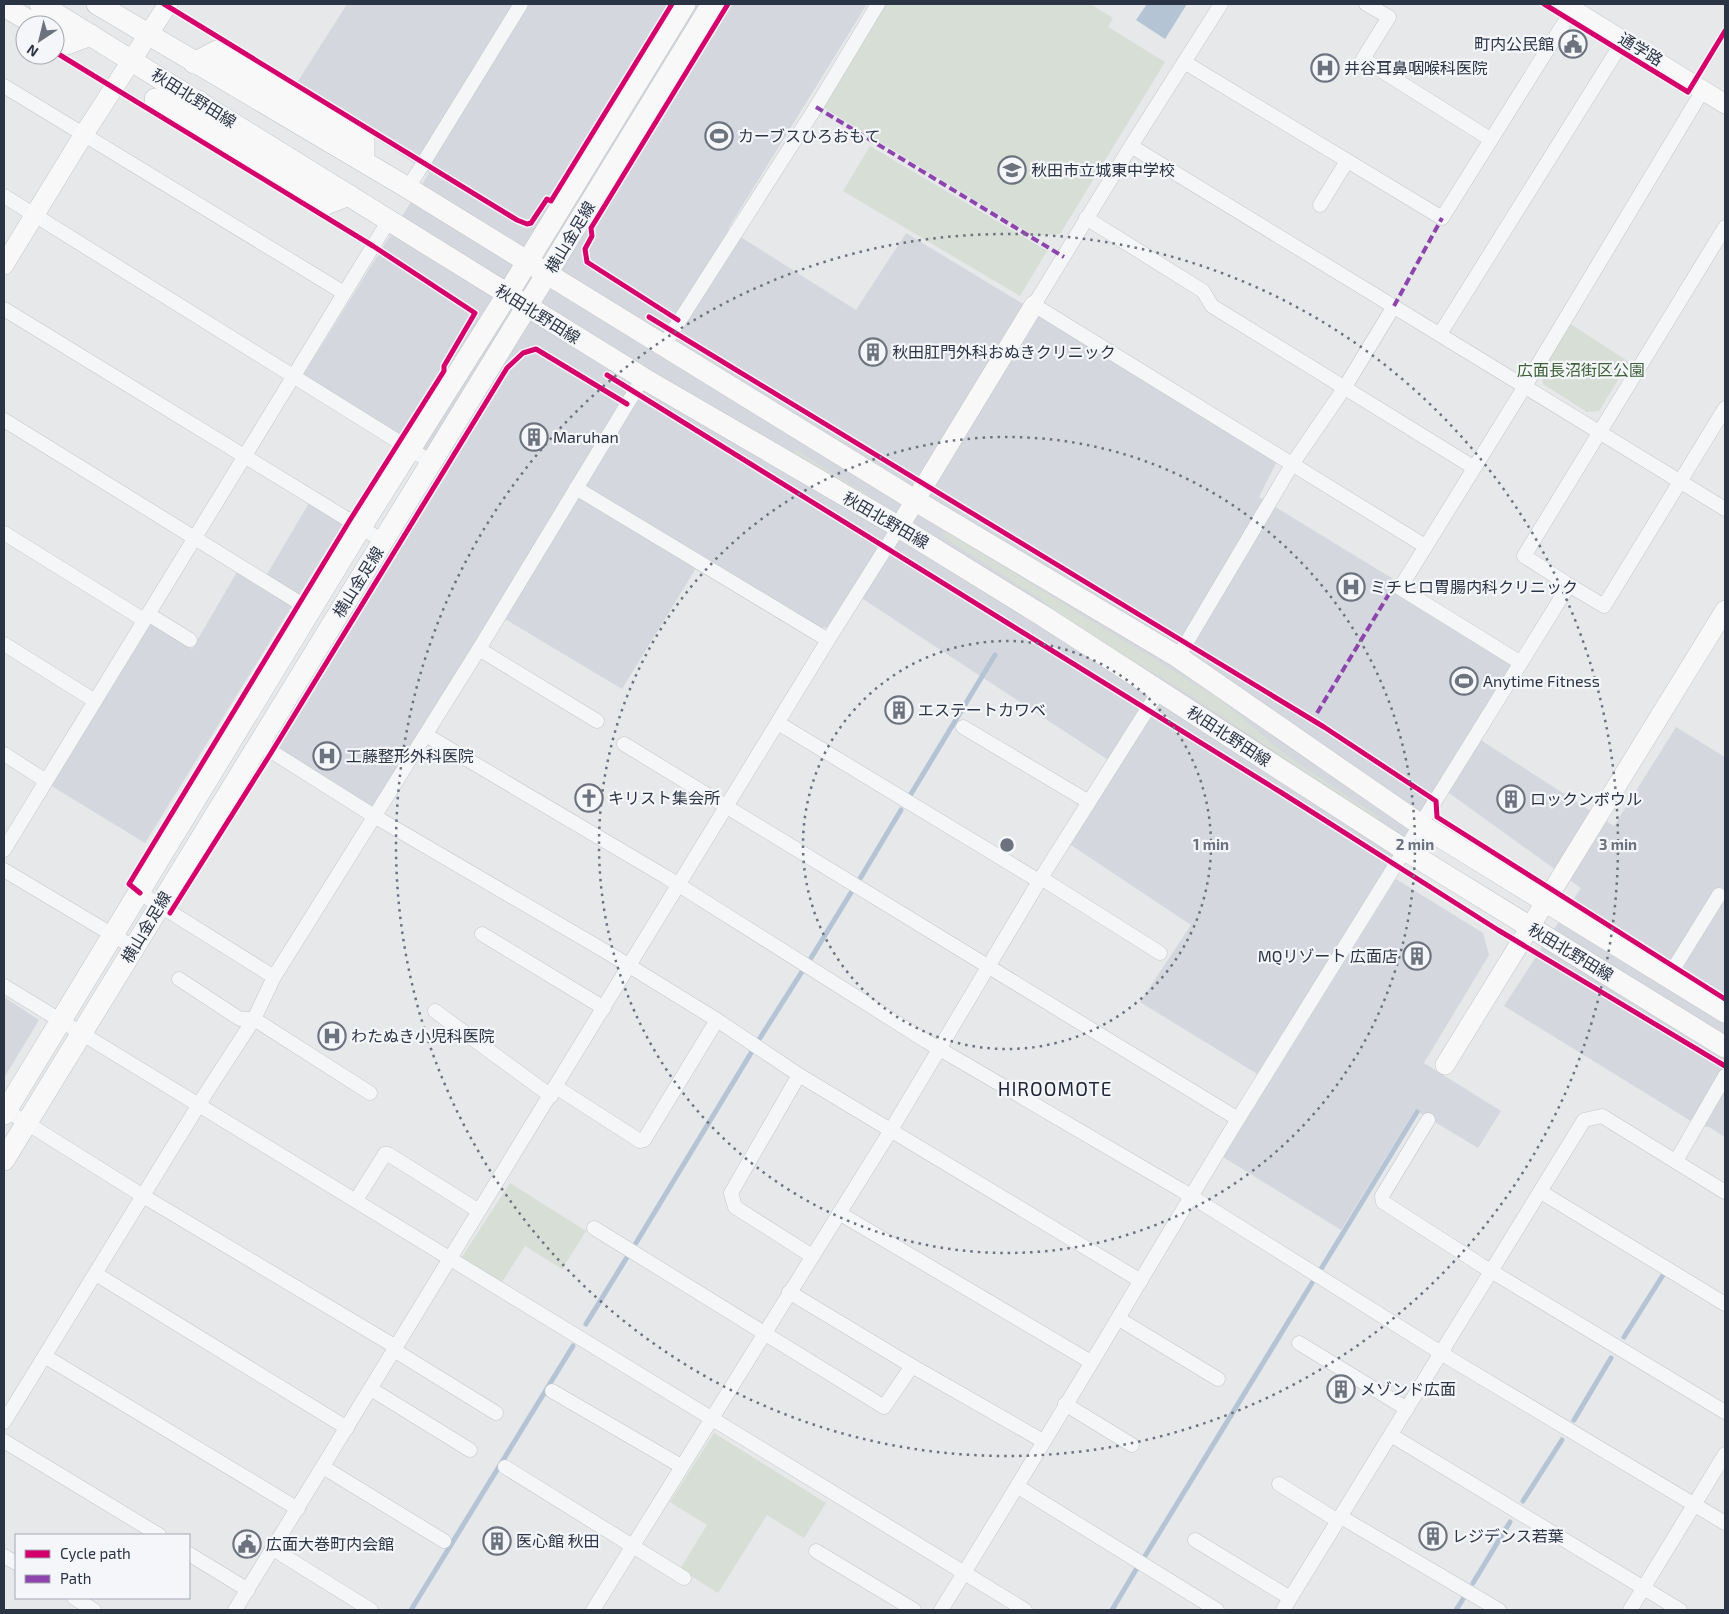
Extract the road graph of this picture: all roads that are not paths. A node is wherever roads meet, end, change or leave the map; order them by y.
1 (40, 4) edge
2 (97, 4) edge
3 (168, 4) edge
4 (522, 4) edge
5 (685, 4) edge
6 (712, 4) edge
7 (878, 4) edge
8 (1222, 4) edge
9 (1366, 4) edge
10 (1570, 5) edge
11 (4, 6) edge
12 (19, 15) edge
13 (91, 34) junction
14 (149, 36) junction
15 (1623, 41) junction
16 (65, 43) edge
17 (133, 60) junction
18 (1184, 62) junction
19 (4, 86) edge
20 (1703, 90) junction
21 (155, 99) dead end
22 (199, 101) junction
23 (1725, 104) edge
24 (203, 129) junction
25 (84, 134) junction
26 (1490, 139) junction
27 (1131, 146) junction
28 (1347, 161) junction
29 (408, 188) junction
30 (349, 195) junction
31 (4, 196) edge
32 (1320, 205) dead end
33 (35, 214) junction
34 (1086, 218) junction
35 (389, 220) junction
36 (1725, 227) edge
37 (527, 262) junction
38 (4, 265) edge
39 (547, 275) junction
40 (344, 293) junction
41 (507, 295) junction
42 (1034, 305) junction
43 (1394, 306) junction
44 (527, 308) junction
45 (4, 309) edge
46 (1440, 334) junction
47 (664, 345) junction
48 (293, 376) junction
49 (643, 378) junction
50 (1525, 386) junction
51 (1345, 387) junction
52 (1725, 408) edge
53 (4, 420) edge
54 (1601, 433) junction
55 (409, 448) junction
56 (244, 457) junction
57 (431, 462) junction
58 (1293, 463) junction
59 (1473, 467) junction
60 (1681, 482) junction
61 (576, 488) junction
62 (916, 501) junction
63 (1725, 509) edge
64 (360, 527) junction
65 (899, 527) junction
66 (4, 533) edge
67 (195, 537) junction
68 (383, 541) junction
69 (1425, 546) junction
70 (1569, 585) junction
71 (312, 610) junction
72 (1725, 610) edge
73 (146, 617) junction
74 (190, 640) dead end
75 (828, 640) junction
76 (4, 644) edge
77 (479, 649) junction
78 (1178, 657) junction
79 (1521, 663) junction
80 (1159, 691) junction
81 (95, 701) junction
82 (597, 721) dead end
83 (778, 723) junction
84 (963, 727) dead end
85 (426, 735) junction
86 (258, 743) junction
87 (624, 744) dead end
88 (4, 754) edge
89 (46, 781) junction
90 (1089, 802) junction
91 (727, 807) junction
92 (374, 816) junction
93 (1421, 825) junction
94 (4, 850) edge
95 (1405, 850) junction
96 (4, 870) edge
97 (1040, 879) junction
98 (679, 885) junction
99 (140, 893) junction
100 (1723, 893) edge
101 (1547, 901) junction
102 (159, 905) junction
103 (1531, 928) junction
104 (482, 934) dead end
105 (113, 935) junction
106 (133, 947) junction
107 (1160, 953) dead end
108 (630, 966) junction
109 (988, 967) junction
110 (1669, 976) junction
111 (274, 977) junction
112 (179, 979) dead end
113 (4, 986) edge
114 (604, 1008) junction
115 (435, 1011) dead end
116 (1725, 1012) edge
117 (254, 1019) junction
118 (717, 1020) junction
119 (60, 1022) junction
120 (80, 1034) junction
121 (1725, 1047) edge
122 (939, 1048) junction
123 (1446, 1065) dead end
124 (799, 1075) junction
125 (1725, 1076) edge
126 (554, 1092) junction
127 (370, 1093) dead end
128 (198, 1106) junction
129 (5, 1112) edge
130 (1238, 1119) junction
131 (1428, 1120) dead end
132 (26, 1123) junction
133 (891, 1130) junction
134 (4, 1160) edge
135 (1676, 1161) junction
136 (1540, 1192) junction
137 (1725, 1192) edge
138 (144, 1196) junction
139 (1191, 1197) junction
140 (356, 1200) junction
141 (479, 1211) junction
142 (839, 1213) junction
143 (594, 1228) dead end
144 (812, 1256) junction
145 (450, 1258) junction
146 (1492, 1271) junction
147 (96, 1274) junction
148 (1142, 1281) junction
149 (789, 1292) junction
150 (1725, 1304) edge
151 (1119, 1319) junction
152 (763, 1333) junction
153 (1299, 1342) dead end
154 (395, 1348) junction
155 (1440, 1352) junction
156 (46, 1357) junction
157 (1091, 1362) junction
158 (912, 1366) junction
159 (1218, 1379) dead end
160 (371, 1389) junction
161 (552, 1391) dead end
162 (1065, 1404) junction
163 (1407, 1409) junction
164 (1725, 1412) edge
165 (496, 1413) dead end
166 (711, 1418) junction
167 (4, 1422) edge
168 (347, 1428) junction
169 (1391, 1435) junction
170 (4, 1440) edge
171 (1043, 1441) junction
172 (1132, 1445) dead end
173 (470, 1450) dead end
174 (1725, 1454) edge
175 (681, 1466) junction
176 (504, 1467) dead end
177 (323, 1468) junction
178 (1279, 1484) dead end
179 (1018, 1488) junction
180 (1695, 1504) junction
181 (298, 1509) junction
182 (1340, 1519) junction
183 (1725, 1523) edge
184 (156, 1534) edge
185 (1195, 1540) dead end
186 (444, 1541) dead end
187 (634, 1546) junction
188 (273, 1549) junction
189 (816, 1551) dead end
190 (190, 1555) edge
191 (4, 1556) edge
192 (15, 1562) edge
193 (964, 1572) junction
194 (684, 1578) dead end
195 (1644, 1588) junction
196 (248, 1590) junction
197 (1290, 1598) junction
198 (76, 1599) edge
199 (94, 1610) edge
200 (235, 1610) edge
201 (371, 1610) edge
202 (593, 1610) edge
203 (914, 1610) edge
204 (941, 1610) edge
205 (1025, 1610) edge
206 (1217, 1610) edge
207 (1283, 1610) edge
208 (1499, 1610) edge
209 (1630, 1610) edge
210 (1680, 1610) edge

1 - 13 main road, 秋田北野田線
2 - 14 main road, 秋田北野田線
3 - 14 street
4 - 29 street
5 - 37 main road, 横山金足線
6 - 39 main road, 横山金足線
7 - 47 street
8 - 18 street
9 - 26 street
10 - 15 street
10 - 26 street
11 - 12 main road
13 - 16 main road
13 - 17 main road, 秋田北野田線
14 - 17 street
14 - 29 main road, 秋田北野田線
15 - 20 street
15 - 46 street
17 - 22 main road, 秋田北野田線
17 - 25 street
18 - 27 street
18 - 28 street
19 - 25 street
20 - 23 street
20 - 50 street
21 - 24 main road
22 - 24 main road
22 - 30 main road, 秋田北野田線
24 - 30 main road
25 - 33 street
25 - 40 street
26 - 28 street
27 - 34 street
27 - 43 street
28 - 32 street
29 - 37 main road, 秋田北野田線
30 - 35 main road, 秋田北野田線
31 - 33 street
33 - 38 street
33 - 48 street
34 - 42 street
34 - 51 street
35 - 40 street
35 - 41 main road, 秋田北野田線
36 - 54 street
37 - 39 main road, 秋田北野田線
37 - 41 main road, 横山金足線
39 - 44 main road, 横山金足線
39 - 47 main road, 秋田北野田線
40 - 48 street
41 - 44 main road, 秋田北野田線
41 - 55 main road, 横山金足線
42 - 58 street
42 - 62 street
43 - 46 street
43 - 51 street
44 - 49 main road, 秋田北野田線
44 - 57 main road, 横山金足線
45 - 56 street
46 - 50 street
47 - 62 main road, 秋田北野田線
48 - 55 street
48 - 56 street
49 - 61 street
49 - 65 main road, 秋田北野田線
50 - 54 street
50 - 59 street
51 - 58 street
51 - 59 street
52 - 60 street
53 - 67 street
54 - 60 street
54 - 70 street
55 - 57 street
55 - 64 main road, 横山金足線
56 - 64 street
56 - 67 street
57 - 68 main road, 横山金足線
58 - 69 street
58 - 78 street
59 - 69 street
60 - 63 street
60 - 70 street
61 - 75 street
61 - 77 street
62 - 65 street
62 - 78 main road, 秋田北野田線
64 - 68 street
64 - 71 main road, 横山金足線
65 - 75 street
65 - 80 main road, 秋田北野田線
66 - 73 street
67 - 71 street
67 - 73 street
68 - 86 main road, 横山金足線
69 - 79 street
70 - 79 street
71 - 99 main road, 横山金足線
72 - 101 street
73 - 74 street
73 - 81 street
75 - 83 street
76 - 81 street
77 - 82 street
77 - 85 street
78 - 93 main road, 秋田北野田線
79 - 93 street
80 - 90 street
80 - 95 main road, 秋田北野田線
81 - 89 street
83 - 91 street
83 - 97 street
84 - 90 street
85 - 92 street
85 - 98 street
86 - 92 street
86 - 102 main road, 横山金足線
87 - 91 street
88 - 89 street
89 - 94 street
90 - 97 street
91 - 98 street
91 - 109 street
92 - 108 street
92 - 111 street
93 - 95 street
93 - 101 main road, 秋田北野田線
95 - 103 main road, 秋田北野田線
95 - 130 street
96 - 105 street
97 - 107 street
97 - 109 street
98 - 108 street
98 - 122 street
99 - 102 street
99 - 105 main road, 横山金足線
100 - 110 street
101 - 103 street
101 - 110 main road, 秋田北野田線
102 - 106 main road, 横山金足線
102 - 111 street
103 - 121 main road, 秋田北野田線
103 - 123 street
104 - 114 street
105 - 106 street
105 - 119 main road, 横山金足線
106 - 120 main road, 横山金足線
108 - 114 street
108 - 118 street
109 - 122 street
109 - 130 street
110 - 116 main road, 秋田北野田線
111 - 117 street
112 - 117 street
113 - 119 street
114 - 126 street
115 - 126 street
117 - 127 street
117 - 128 street
118 - 124 street
118 - 126 street
119 - 120 street
119 - 129 main road, 横山金足線
120 - 128 street
120 - 132 main road, 横山金足線
122 - 133 street
122 - 139 street
124 - 133 street
124 - 144 street
125 - 135 street
126 - 141 street
128 - 138 street
128 - 140 street
129 - 132 street
130 - 139 street
131 - 146 street
132 - 134 main road, 横山金足線
132 - 138 street
133 - 142 street
133 - 148 street
135 - 136 street
135 - 137 street
136 - 146 street
136 - 150 street
138 - 147 street
138 - 154 street
139 - 148 street
139 - 155 street
140 - 141 street
140 - 145 street
141 - 145 street
142 - 144 street
142 - 157 street
143 - 152 street
144 - 149 street
145 - 154 street
145 - 166 street
146 - 155 street
146 - 164 street
147 - 156 street
147 - 168 street
148 - 151 street
149 - 152 street
149 - 158 street
151 - 157 street
151 - 159 street
152 - 158 street
152 - 166 street
153 - 163 street
154 - 160 street
154 - 165 street
155 - 163 street
155 - 180 street
156 - 167 street
156 - 181 street
157 - 162 street
158 - 171 street
160 - 168 street
160 - 173 street
161 - 175 street
162 - 171 street
162 - 172 street
163 - 169 street
166 - 175 street
166 - 193 street
168 - 177 street
169 - 182 street
169 - 195 street
170 - 184 street
171 - 179 street
174 - 180 street
175 - 187 street
176 - 187 street
177 - 181 street
177 - 186 street
178 - 182 street
179 - 193 street
179 - 206 street
180 - 183 street
180 - 195 street
181 - 188 street
182 - 197 street
182 - 208 street
185 - 197 street
187 - 194 street
187 - 202 street
188 - 196 street
188 - 201 street
189 - 203 street
190 - 196 street
191 - 192 street
193 - 204 street
193 - 205 street
195 - 209 street
195 - 210 street
196 - 200 street
197 - 207 street
198 - 199 street

